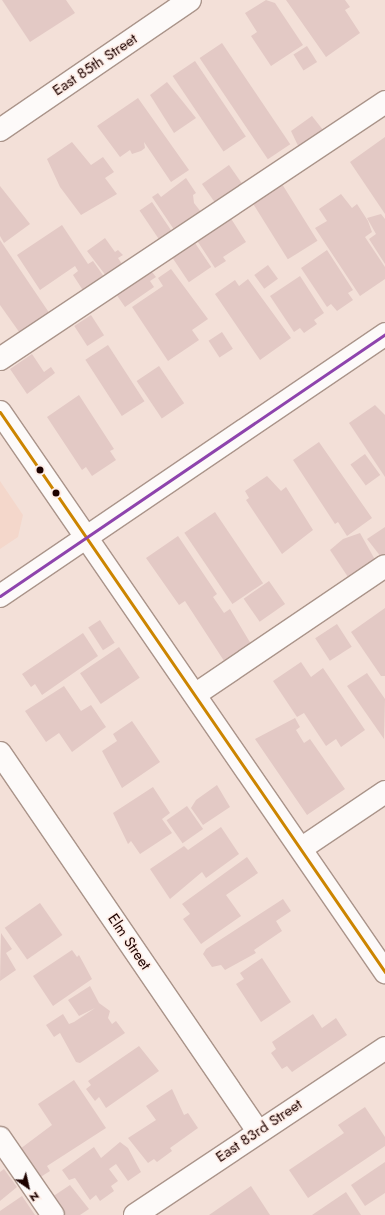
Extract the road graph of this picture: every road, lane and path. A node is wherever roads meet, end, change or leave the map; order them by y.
1 (190, 0) edge
2 (385, 102) edge
3 (0, 130) edge
4 (385, 334) edge
5 (0, 359) edge
6 (0, 412) edge
7 (86, 536) junction
8 (385, 566) edge
9 (0, 596) edge
10 (196, 694) junction
11 (0, 753) edge
12 (385, 792) edge
13 (302, 848) junction
14 (385, 972) edge
15 (385, 1048) edge
16 (258, 1131) junction
17 (0, 1138) edge
18 (53, 1215) edge
19 (135, 1215) edge

1 - 3 street, East 85th Street
2 - 5 street
4 - 7 street
6 - 7 street
7 - 9 street
7 - 10 street
8 - 10 street
10 - 13 street
11 - 16 street, Elm Street
12 - 13 street
13 - 14 street
15 - 16 street, East 83rd Street
16 - 19 street, East 83rd Street
17 - 18 street

